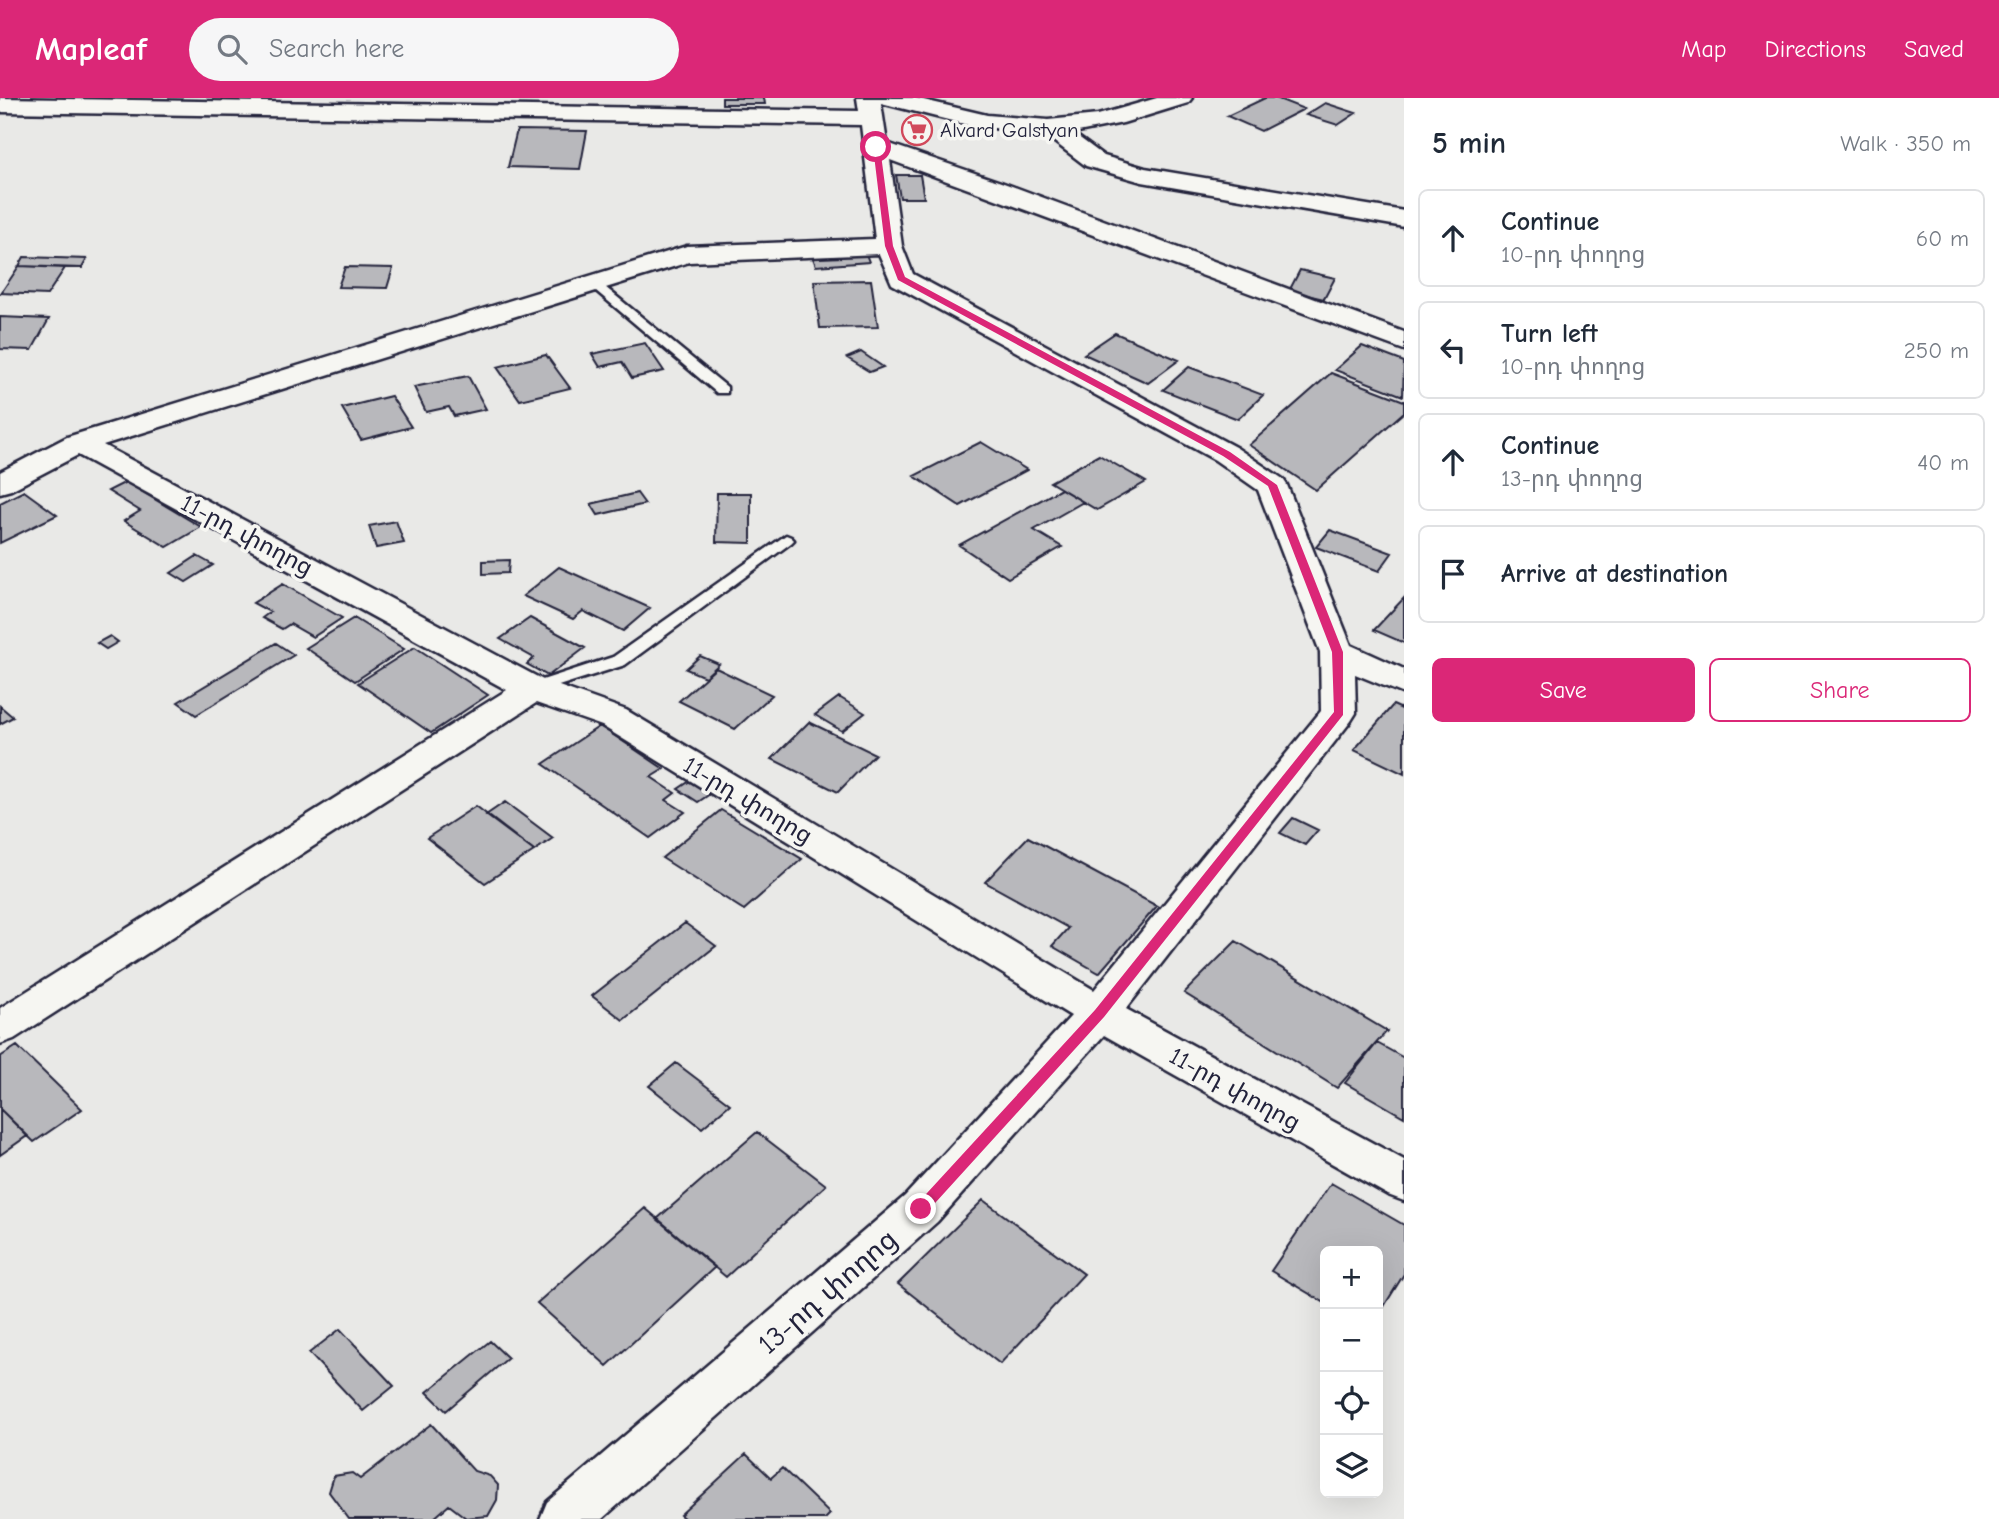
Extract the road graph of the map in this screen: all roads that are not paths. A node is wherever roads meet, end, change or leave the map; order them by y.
1 (1180, 98) edge
2 (0, 105) edge
3 (876, 115) edge
4 (1050, 127) junction
5 (1404, 219) edge
6 (889, 246) junction
7 (594, 282) junction
8 (1404, 342) edge
9 (722, 390) dead end
10 (78, 443) junction
11 (0, 484) edge
12 (786, 540) dead end
13 (1337, 652) junction
14 (1404, 682) edge
15 (533, 689) junction
16 (1099, 1013) junction
17 (0, 1028) edge
18 (1404, 1182) edge
19 (565, 1519) edge

1 - 4 street
2 - 3 street
3 - 4 street
3 - 6 street, 13-րդ փողոց
3 - 8 street
4 - 5 street
6 - 7 street
6 - 13 street, 13-րդ փողոց
7 - 9 lane
7 - 10 street
10 - 11 street
10 - 15 street, 11-րդ փողոց
12 - 15 lane
13 - 14 street
13 - 16 street, 13-րդ փողոց
15 - 16 street, 11-րդ փողոց
15 - 17 street
16 - 18 street, 11-րդ փողոց
16 - 19 street, 13-րդ փողոց

